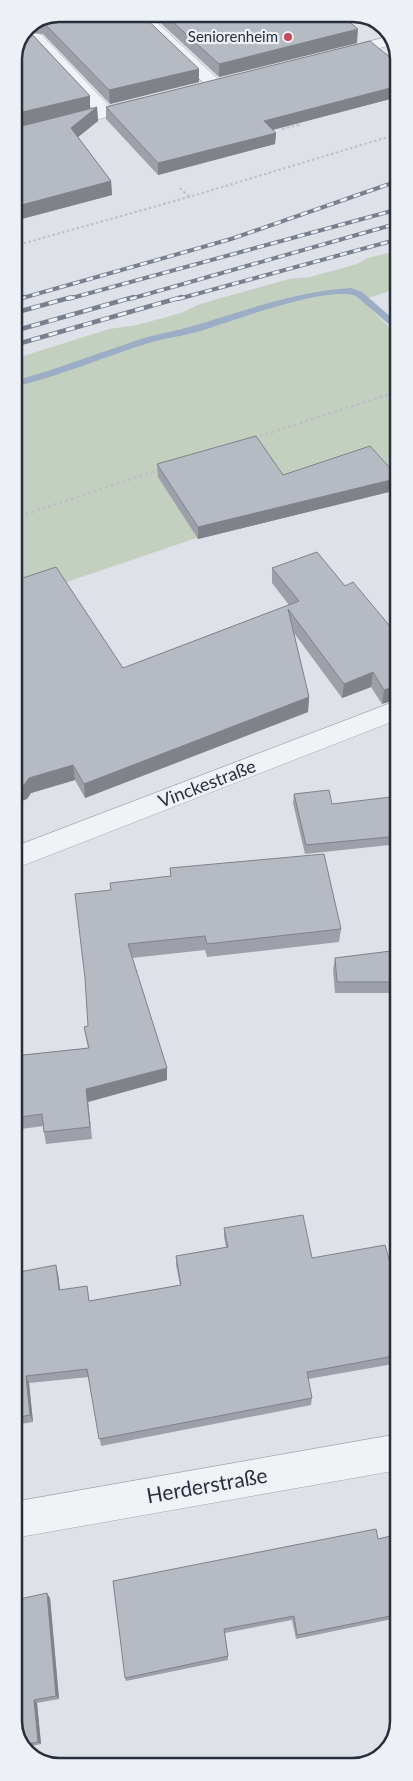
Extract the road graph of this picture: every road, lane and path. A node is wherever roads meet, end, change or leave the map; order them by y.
1 (149, 22) edge
2 (36, 38) edge
3 (386, 42) edge
4 (319, 58) edge
5 (197, 90) edge
6 (160, 99) edge
7 (105, 112) junction
8 (293, 119) edge
9 (41, 128) edge
10 (282, 129) edge
11 (390, 136) edge
12 (180, 188) dead end
13 (189, 197) junction
14 (22, 244) edge
15 (390, 394) edge
16 (248, 440) edge
17 (164, 468) edge
18 (22, 515) edge
19 (390, 712) edge
20 (22, 855) edge
21 (390, 1454) edge
22 (22, 1519) edge

1 - 5 street
2 - 7 street
3 - 4 street
6 - 7 street
7 - 9 street
8 - 10 path
11 - 13 path
12 - 13 path
13 - 14 path
15 - 16 path
17 - 18 path
19 - 20 street, Vinckestraße
21 - 22 street, Herderstraße

